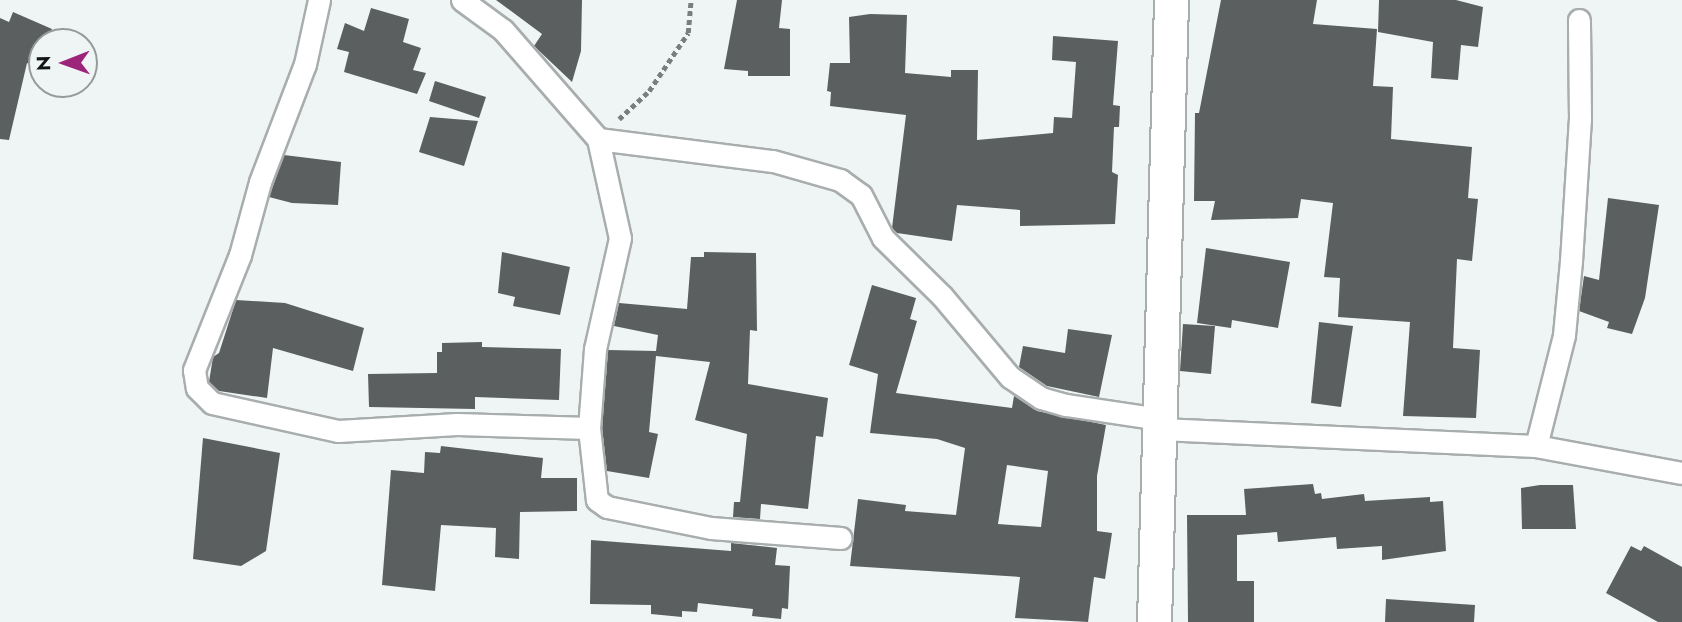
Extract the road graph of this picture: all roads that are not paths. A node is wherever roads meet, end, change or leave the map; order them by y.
1 (319, 0) edge
2 (462, 0) edge
3 (1171, 0) edge
4 (1579, 20) dead end
5 (598, 139) junction
6 (1160, 424) junction
7 (589, 428) junction
8 (1536, 446) junction
9 (1682, 473) edge
10 (841, 538) dead end
11 (1154, 622) edge

1 - 7 street
2 - 5 street
3 - 6 main road
4 - 8 street
5 - 6 street
5 - 7 street
6 - 8 street
6 - 11 main road
7 - 10 street
8 - 9 street

